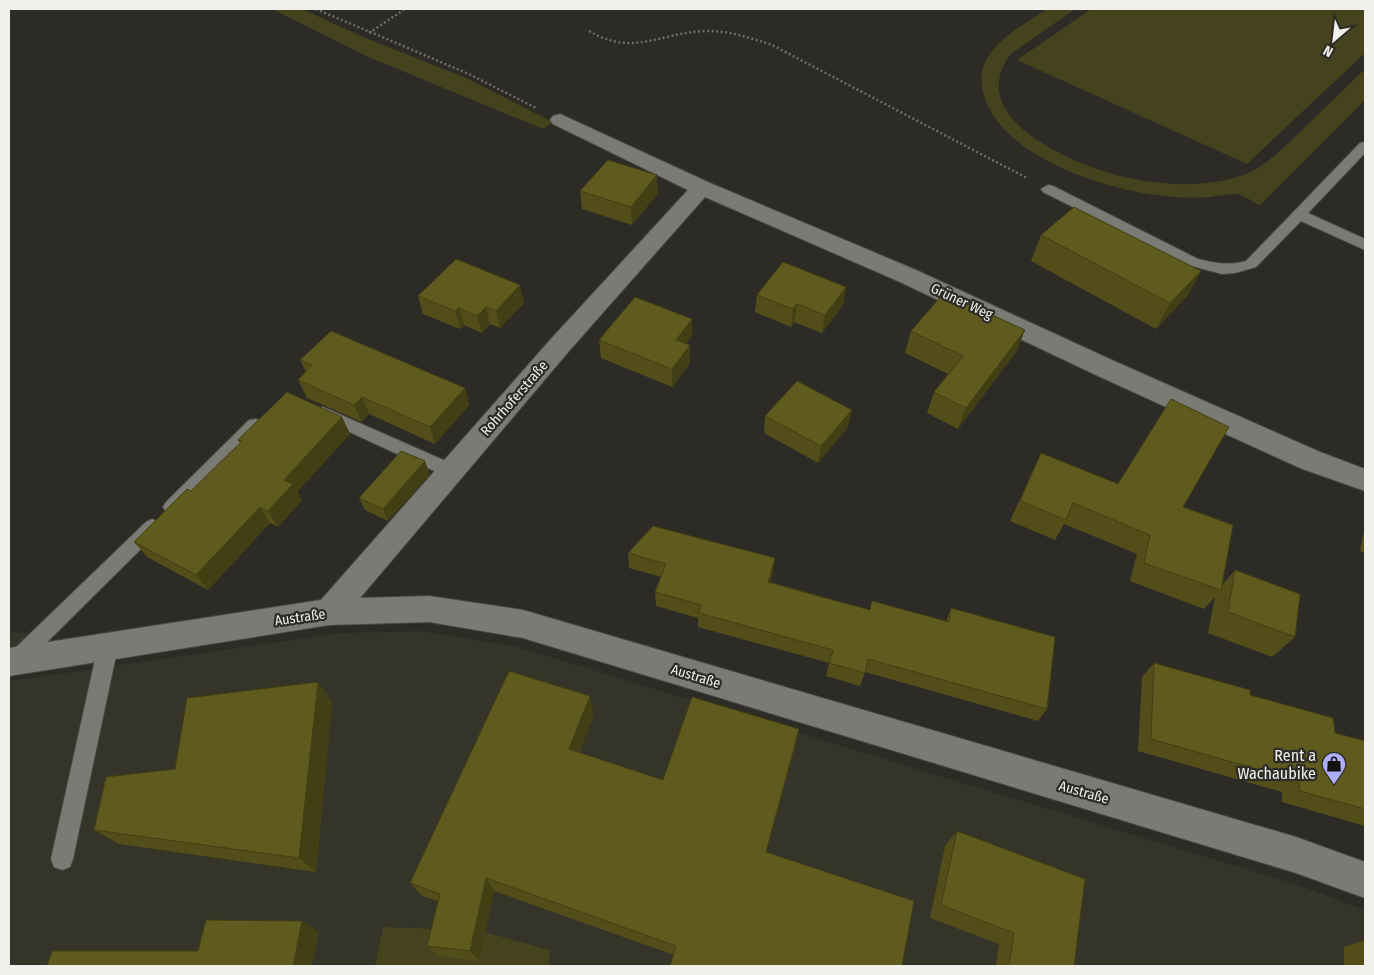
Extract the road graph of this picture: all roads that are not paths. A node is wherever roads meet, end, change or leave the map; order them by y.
1 (560, 120) road end
2 (1365, 146) edge
3 (702, 188) junction
4 (1048, 189) road end
5 (1300, 215) junction
6 (1365, 245) edge
7 (304, 405) edge
8 (267, 413) edge
9 (450, 471) junction
10 (1365, 480) edge
11 (329, 612) junction
12 (108, 646) junction
13 (12, 662) edge
14 (62, 860) dead end
15 (1365, 880) edge

1 - 3 street, Grüner Weg
2 - 5 lane
3 - 9 street, Rohrhoferstraße
3 - 10 street, Grüner Weg
4 - 5 lane
5 - 6 lane
7 - 9 lane
8 - 13 lane
9 - 11 street, Rohrhoferstraße
11 - 12 street, Austraße
11 - 15 street, Austraße
12 - 13 street, Austraße
12 - 14 lane

